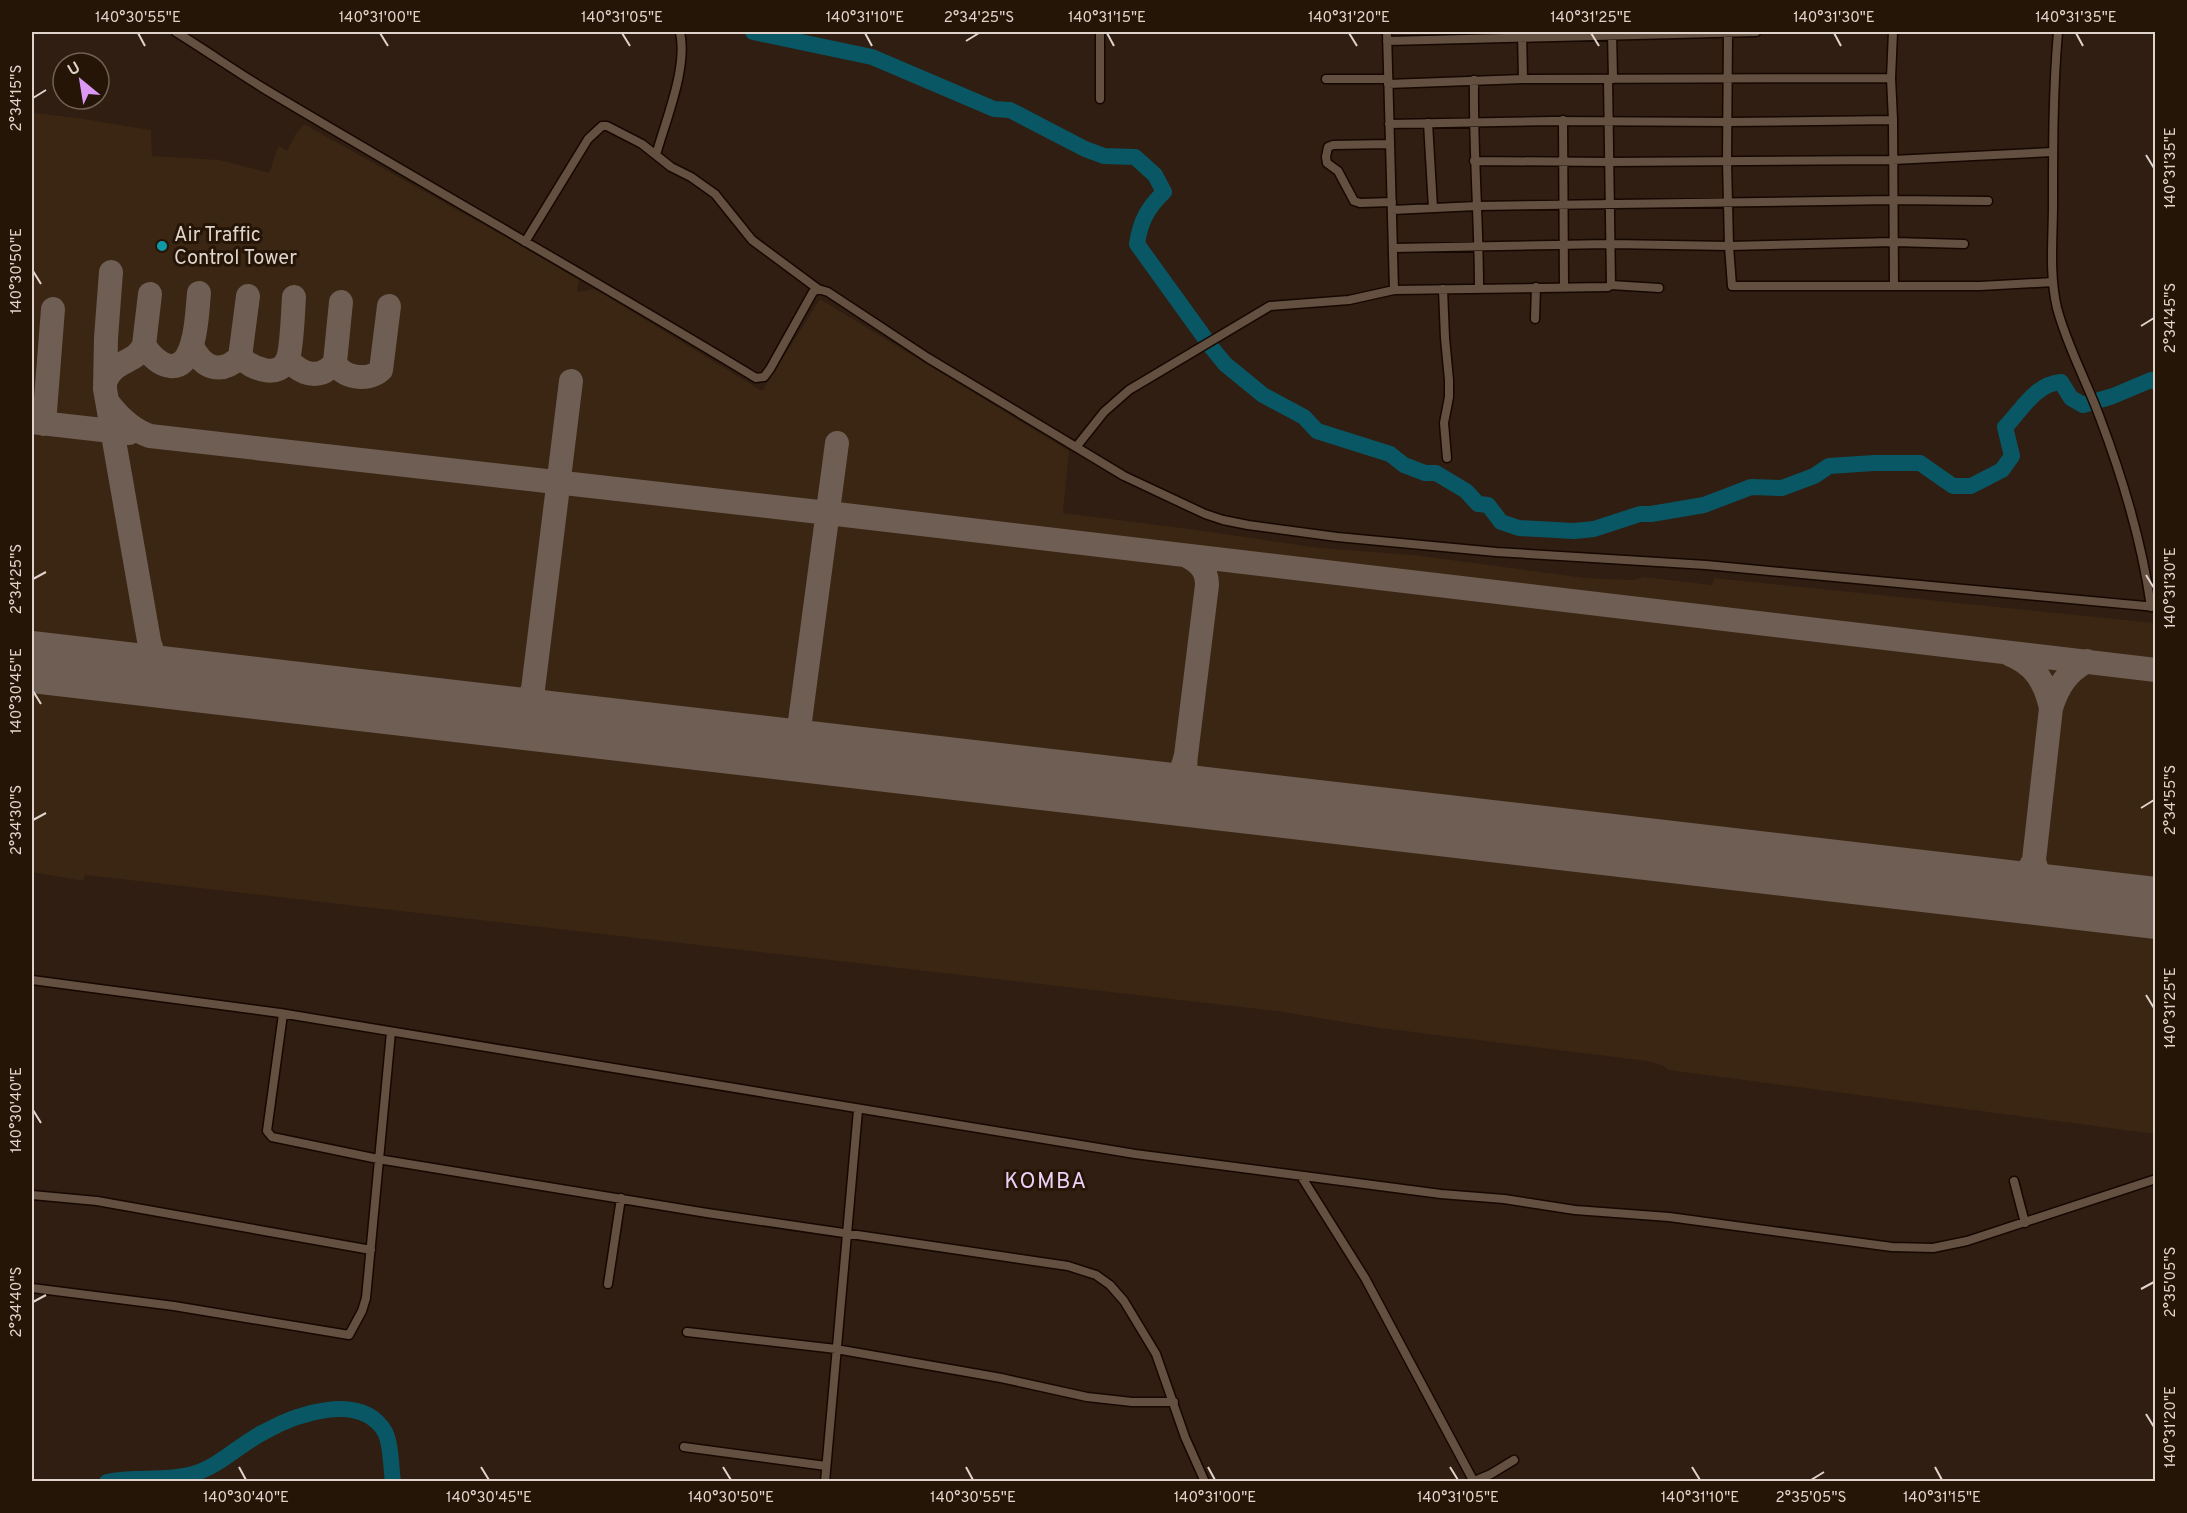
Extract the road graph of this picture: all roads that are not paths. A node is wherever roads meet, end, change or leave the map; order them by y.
1 (176, 32) edge
2 (680, 32) edge
3 (1100, 32) edge
4 (1387, 32) edge
5 (1728, 32) edge
6 (1756, 32) edge
7 (1893, 32) edge
8 (2058, 32) edge
9 (1612, 34) edge
10 (1522, 35) edge
11 (1387, 41) junction
12 (1891, 78) junction
13 (1326, 79) dead end
14 (1523, 79) junction
15 (1610, 79) junction
16 (1727, 79) junction
17 (1474, 80) junction
18 (1388, 82) junction
19 (1100, 99) dead end
20 (1563, 120) junction
21 (1610, 120) junction
22 (1893, 120) junction
23 (1473, 122) junction
24 (1428, 123) junction
25 (1729, 123) junction
26 (1389, 124) junction
27 (1390, 144) junction
28 (2053, 152) junction
29 (656, 155) junction
30 (1893, 160) junction
31 (1474, 161) junction
32 (1727, 161) junction
33 (1564, 162) junction
34 (1610, 162) junction
35 (1893, 200) junction
36 (1988, 201) dead end
37 (1610, 204) junction
38 (1729, 204) junction
39 (1565, 205) junction
40 (1392, 206) junction
41 (1477, 206) junction
42 (1433, 208) junction
43 (525, 242) junction
44 (1894, 242) junction
45 (1565, 244) junction
46 (1611, 244) junction
47 (1964, 244) dead end
48 (1729, 246) junction
49 (1479, 247) junction
50 (1394, 248) junction
51 (2053, 282) junction
52 (1611, 285) junction
53 (1894, 286) junction
54 (1536, 287) junction
55 (1564, 287) junction
56 (1659, 288) dead end
57 (818, 289) junction
58 (1443, 289) junction
59 (1479, 289) junction
60 (1394, 290) junction
61 (1535, 319) dead end
62 (1077, 446) junction
63 (1447, 458) dead end
64 (2153, 604) edge
65 (32, 980) edge
66 (283, 1014) junction
67 (391, 1032) junction
68 (858, 1110) junction
69 (378, 1159) junction
70 (1301, 1176) junction
71 (2156, 1179) edge
72 (2014, 1181) dead end
73 (32, 1195) edge
74 (621, 1198) junction
75 (2025, 1223) junction
76 (848, 1235) junction
77 (370, 1250) junction
78 (608, 1284) dead end
79 (32, 1288) edge
80 (687, 1332) dead end
81 (836, 1349) junction
82 (1174, 1402) junction
83 (684, 1447) dead end
84 (1514, 1460) dead end
85 (826, 1467) junction
86 (1473, 1481) edge
87 (825, 1482) edge
88 (1205, 1482) edge

1 - 43 street
2 - 29 street
3 - 19 street
4 - 11 street
5 - 6 street
5 - 9 street
5 - 16 street
7 - 12 street
8 - 28 street
9 - 10 street
9 - 15 street
10 - 11 street
10 - 14 street
11 - 18 street
12 - 16 street
12 - 22 street
13 - 18 street
14 - 15 street
14 - 17 street
15 - 16 street
15 - 21 street
16 - 25 street
17 - 18 street
17 - 23 street
18 - 26 street
20 - 21 street
20 - 23 street
20 - 33 street
21 - 25 street
21 - 34 street
22 - 25 street
22 - 30 street
23 - 24 street
23 - 31 street
24 - 26 street
24 - 42 street
25 - 32 street
26 - 27 street
27 - 40 street
27 - 40 street
28 - 30 street
28 - 51 street
29 - 43 street
29 - 57 street
30 - 32 street
30 - 35 street
31 - 33 street
31 - 41 street
32 - 34 street
32 - 38 street
33 - 34 street
33 - 39 street
34 - 37 street
35 - 36 street
35 - 38 street
35 - 44 street
37 - 38 street
37 - 39 street
37 - 46 street
38 - 48 street
39 - 41 street
39 - 45 street
40 - 42 street
40 - 50 street
41 - 42 street
41 - 49 street
43 - 57 street
44 - 47 street
44 - 48 street
44 - 53 street
45 - 46 street
45 - 49 street
45 - 55 street
46 - 48 street
46 - 52 street
48 - 53 street
49 - 50 street
49 - 59 street
50 - 60 street
51 - 53 street
51 - 64 street
52 - 55 street
52 - 56 street
54 - 55 street
54 - 59 street
54 - 61 street
57 - 62 street
58 - 59 street
58 - 60 street
58 - 63 street
60 - 62 street
62 - 64 street
65 - 66 street
66 - 67 street
66 - 69 street
67 - 68 street
67 - 69 street
68 - 70 street
68 - 76 street
69 - 74 street
69 - 77 street
70 - 75 street
70 - 86 street
71 - 75 street
72 - 75 street
73 - 77 street
74 - 76 street
74 - 78 street
76 - 81 street
76 - 82 street
77 - 79 street
80 - 81 street
81 - 82 street
81 - 85 street
82 - 88 street
83 - 85 street
84 - 86 street
85 - 87 street

